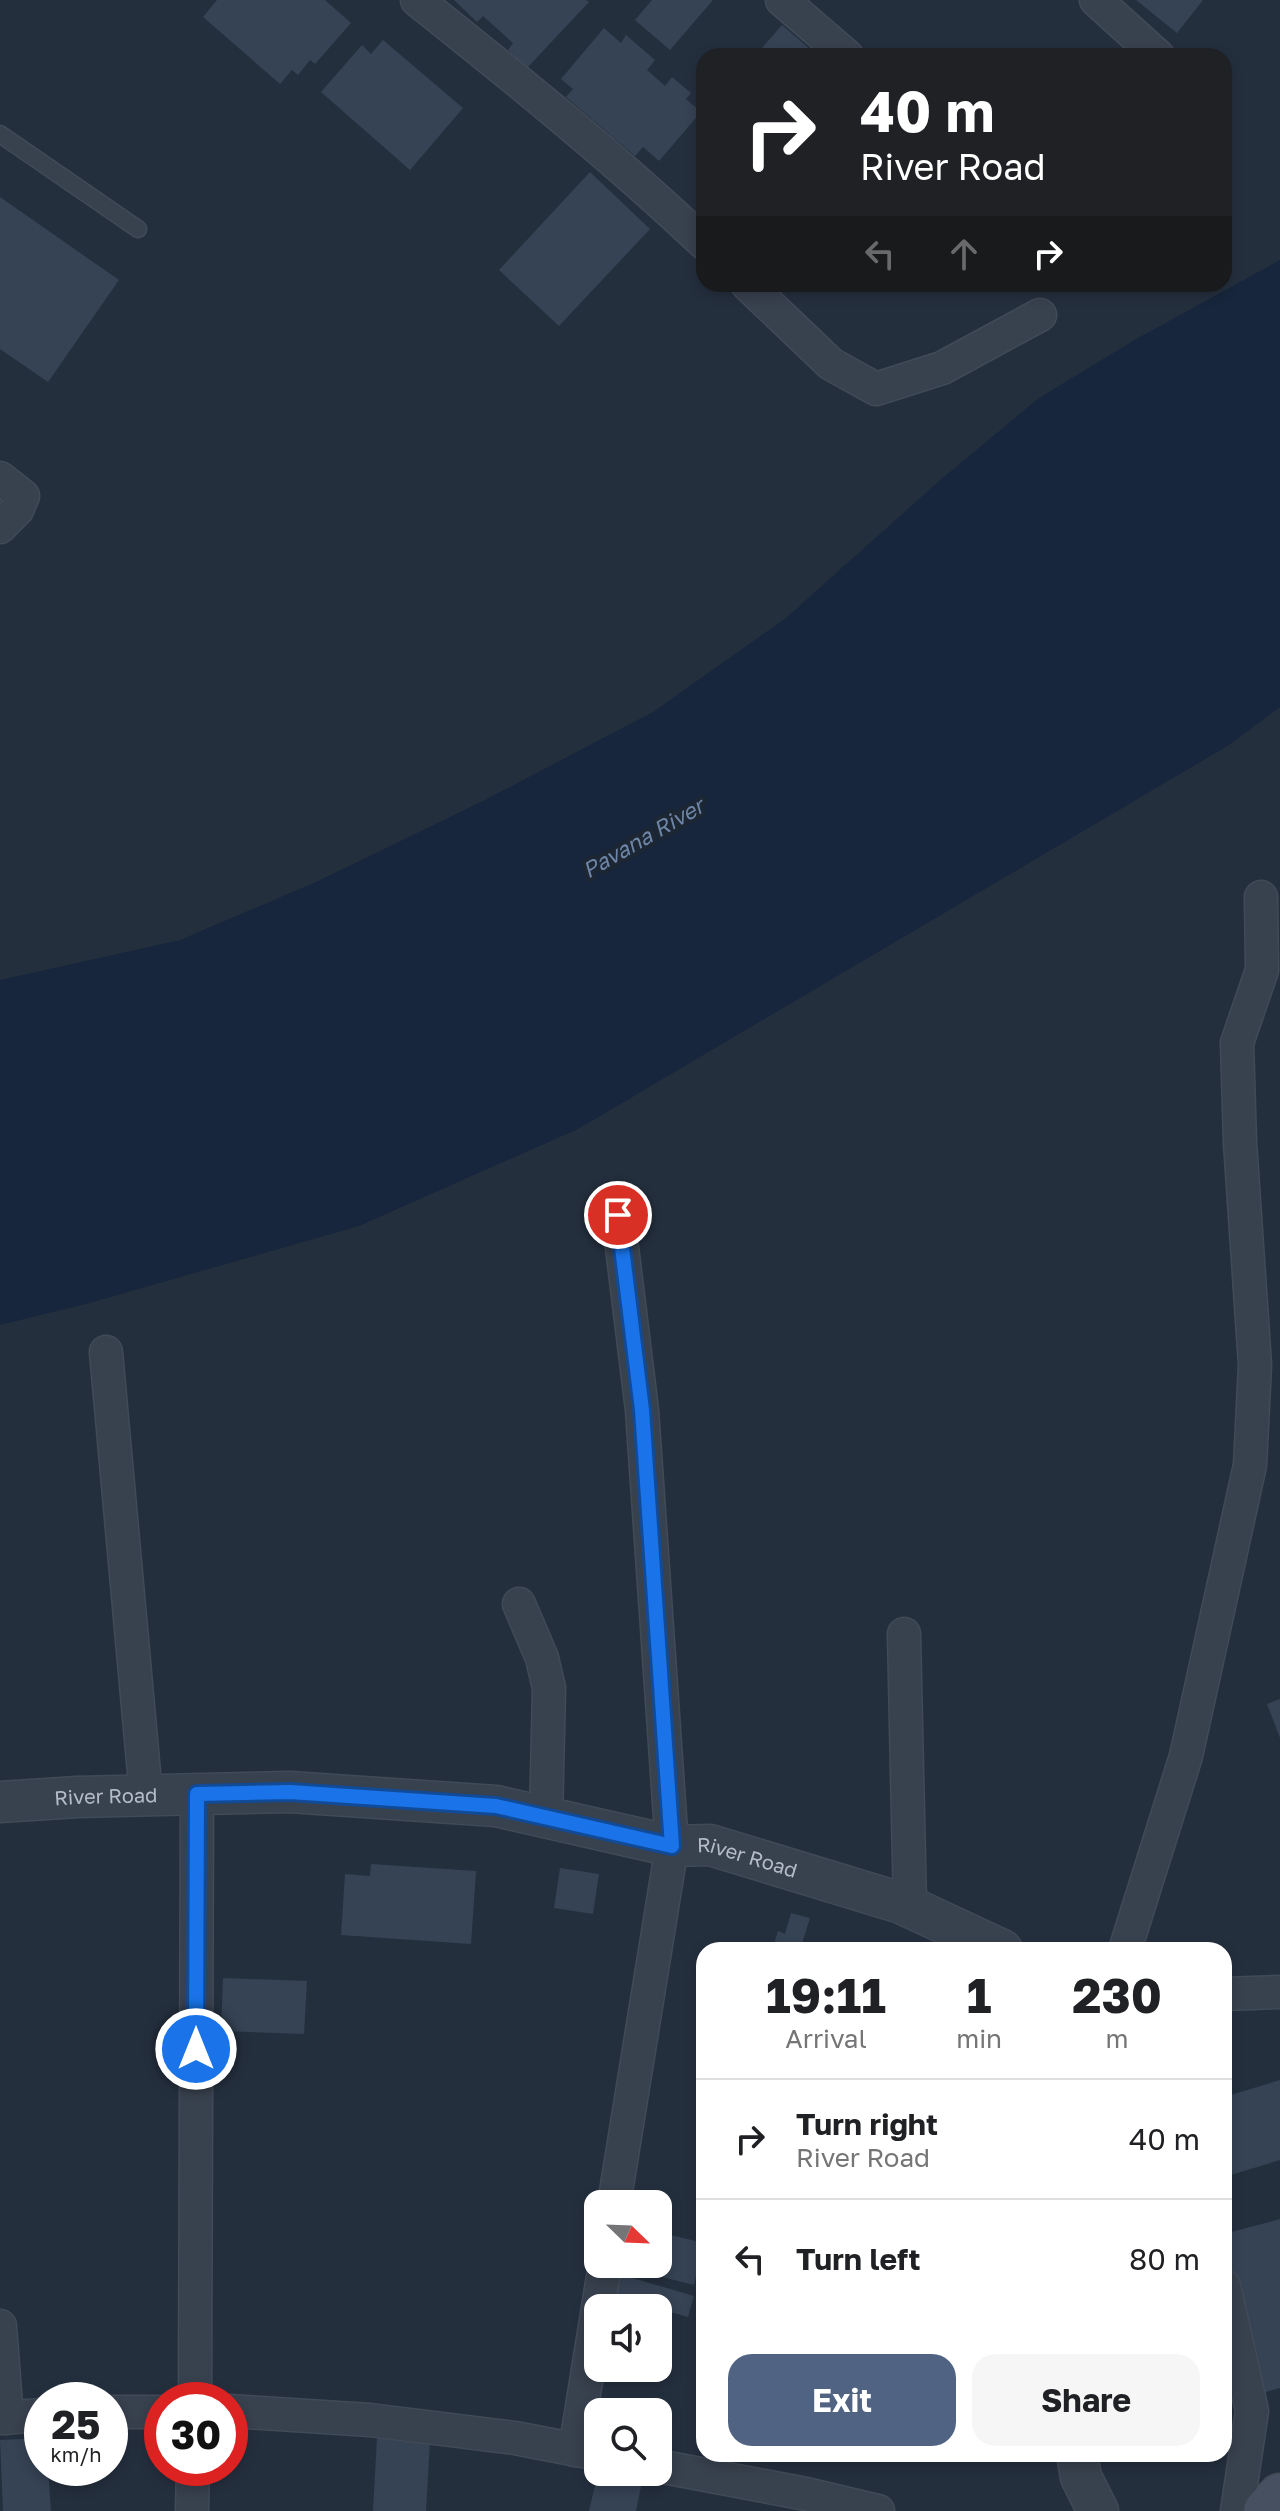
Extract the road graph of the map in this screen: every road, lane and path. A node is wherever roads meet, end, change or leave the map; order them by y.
1 (417, 0) edge
2 (782, 0) edge
3 (1096, 0) edge
4 (838, 48) edge
5 (1149, 48) edge
6 (0, 134) edge
7 (138, 229) dead end
8 (696, 235) edge
9 (755, 292) edge
10 (1040, 315) dead end
11 (0, 478) edge
12 (0, 527) edge
13 (1261, 897) dead end
14 (618, 1215) dead end
15 (106, 1352) dead end
16 (519, 1604) dead end
17 (904, 1634) dead end
18 (197, 1794) junction
19 (146, 1795) junction
20 (0, 1802) edge
21 (546, 1818) junction
22 (672, 1846) junction
23 (910, 1907) junction
24 (985, 1942) edge
25 (1128, 1942) edge
26 (1280, 1992) edge
27 (1232, 1994) edge
28 (616, 2190) edge
29 (604, 2278) edge
30 (1232, 2322) edge
31 (0, 2326) edge
32 (195, 2382) edge
33 (591, 2398) edge
34 (248, 2412) edge
35 (24, 2416) edge
36 (3, 2418) edge
37 (584, 2452) edge
38 (1078, 2462) edge
39 (672, 2469) edge
40 (193, 2486) edge
41 (1280, 2496) edge
42 (192, 2511) edge
43 (878, 2511) edge
44 (1098, 2511) edge
45 (1237, 2511) edge
46 (1266, 2511) edge

1 - 8 street
2 - 4 street
3 - 5 street
6 - 7 lane
9 - 10 street
11 - 12 street
13 - 25 street
14 - 22 street
15 - 19 street
16 - 21 street
17 - 23 street
18 - 19 street, River Road
18 - 21 street, River Road
18 - 32 street
19 - 20 street, River Road
21 - 22 street, River Road
22 - 23 street, River Road
22 - 28 street
23 - 24 street, River Road
26 - 27 street
29 - 33 street
30 - 45 street
31 - 36 street
34 - 37 street
35 - 36 street
38 - 44 street
39 - 43 street
40 - 42 street
41 - 46 main road

